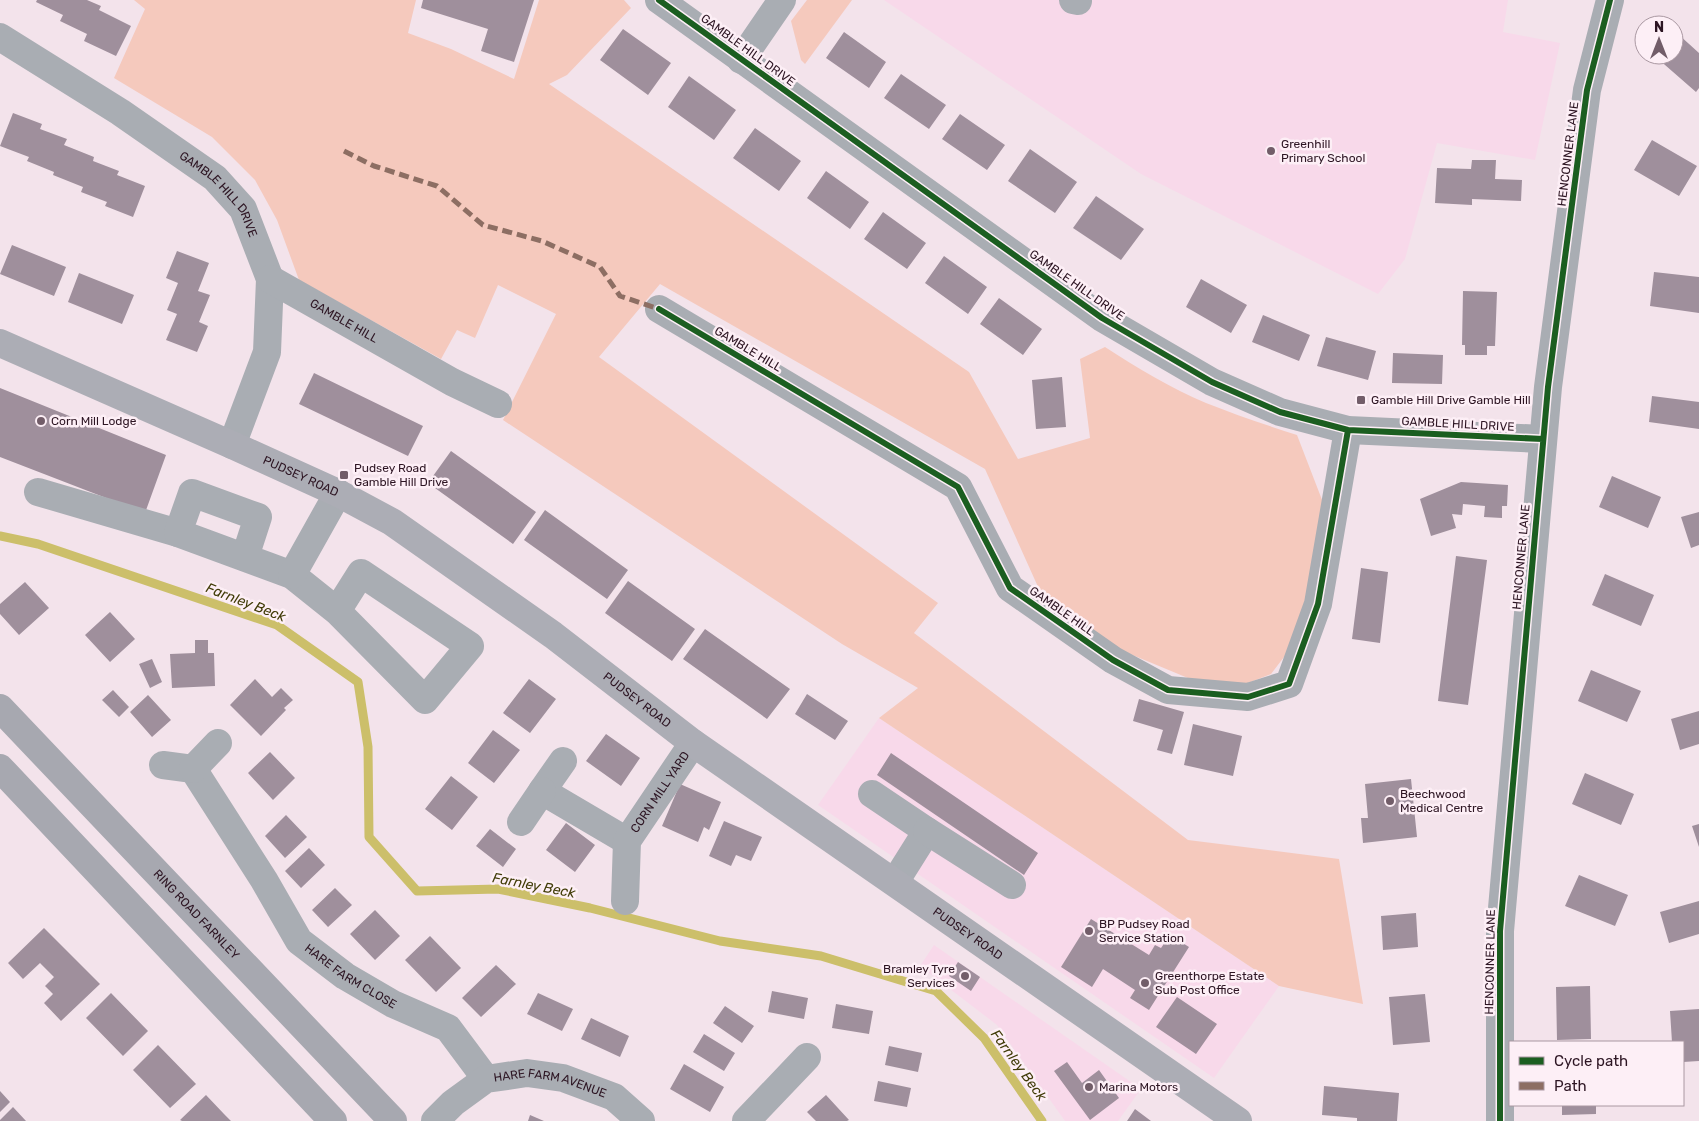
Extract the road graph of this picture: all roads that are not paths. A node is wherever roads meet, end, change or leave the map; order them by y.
1 (659, 0) edge
2 (782, 0) edge
3 (1610, 0) edge
4 (0, 37) edge
5 (741, 60) junction
6 (270, 279) junction
7 (659, 309) dead end
8 (0, 343) edge
9 (498, 404) dead end
10 (1348, 430) junction
11 (1543, 439) junction
12 (232, 444) junction
13 (38, 492) dead end
14 (338, 493) junction
15 (178, 533) junction
16 (245, 557) junction
17 (292, 575) junction
18 (337, 611) junction
19 (0, 708) edge
20 (218, 743) dead end
21 (693, 743) junction
22 (563, 761) dead end
23 (163, 765) dead end
24 (0, 768) edge
25 (193, 769) junction
26 (542, 790) junction
27 (872, 794) dead end
28 (522, 822) dead end
29 (927, 831) junction
30 (627, 841) junction
31 (895, 882) junction
32 (1012, 885) dead end
33 (625, 901) dead end
34 (807, 1057) dead end
35 (486, 1079) junction
36 (333, 1121) edge
37 (393, 1121) edge
38 (435, 1121) edge
39 (641, 1121) edge
40 (746, 1121) edge
41 (1238, 1121) edge
42 (1500, 1121) edge

1 - 5 street, GAMBLE HILL DRIVE
2 - 5 street
3 - 11 street, HENCONNER LANE
4 - 6 street, GAMBLE HILL DRIVE
5 - 10 street, GAMBLE HILL DRIVE
6 - 9 street, GAMBLE HILL
6 - 12 street, GAMBLE HILL DRIVE
7 - 10 street, GAMBLE HILL
8 - 12 main road, PUDSEY ROAD
10 - 11 street, GAMBLE HILL DRIVE
11 - 42 street, HENCONNER LANE
12 - 14 main road, PUDSEY ROAD
13 - 15 street
14 - 17 street
14 - 21 main road, PUDSEY ROAD
15 - 16 street
15 - 16 street
16 - 17 street
17 - 18 street
18 - 18 street
19 - 37 highway, RING ROAD FARNLEY
20 - 25 street
21 - 30 street, CORN MILL YARD
21 - 31 main road, PUDSEY ROAD
22 - 26 street
23 - 25 street
24 - 36 highway
25 - 35 street, HARE FARM CLOSE
26 - 28 street
26 - 30 street
27 - 29 street
29 - 31 street
29 - 32 street
30 - 33 street, CORN MILL YARD
31 - 41 main road, PUDSEY ROAD
34 - 40 street
35 - 38 street, HARE FARM AVENUE
35 - 39 street, HARE FARM AVENUE

